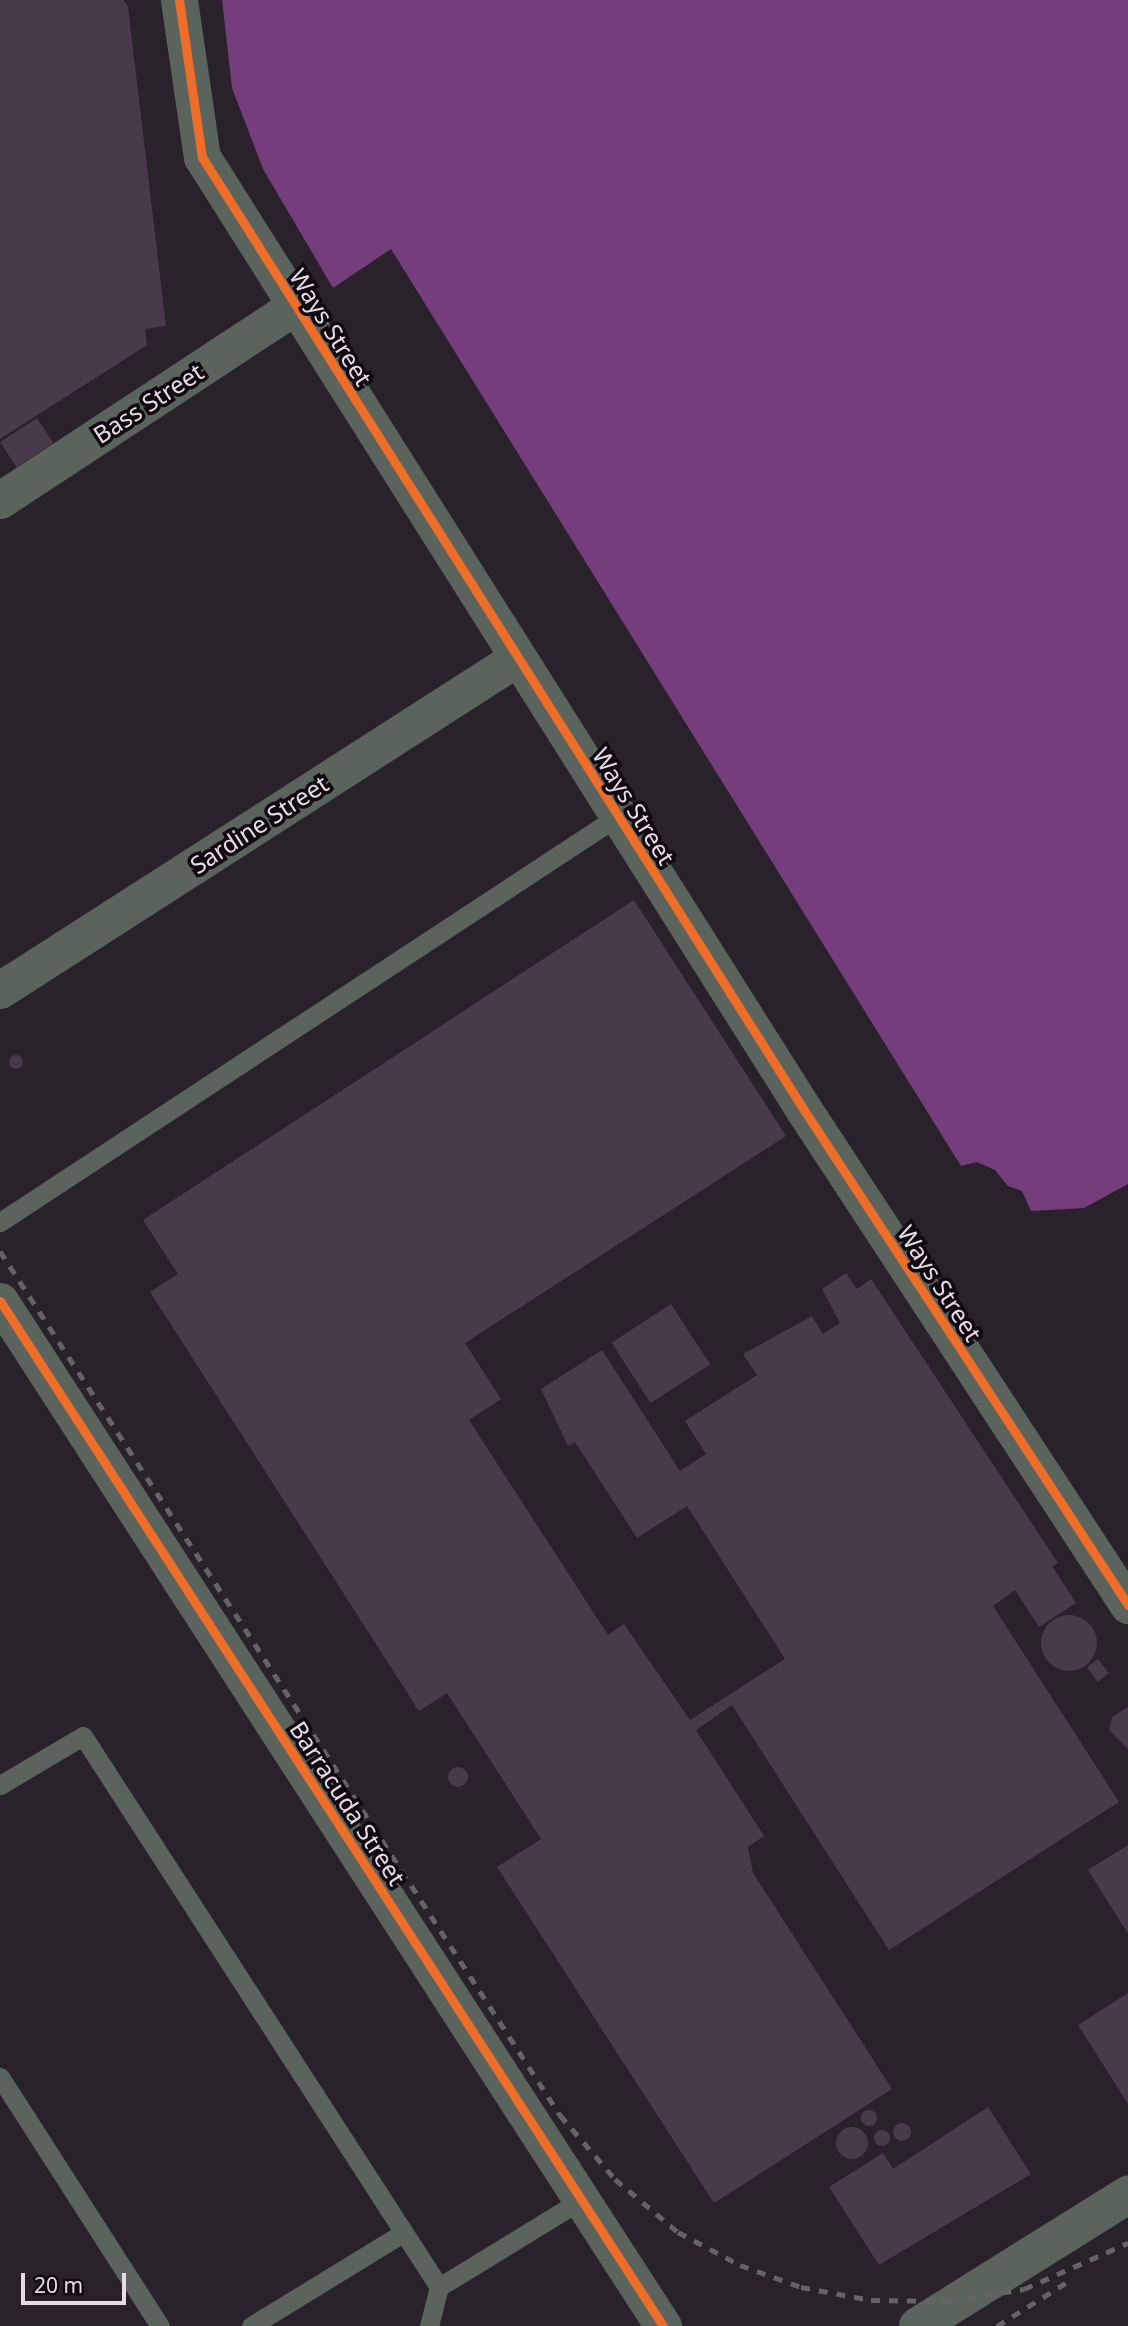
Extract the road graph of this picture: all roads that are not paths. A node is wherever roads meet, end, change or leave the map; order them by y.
1 (179, 0) edge
2 (295, 306) junction
3 (0, 500) edge
4 (517, 658) junction
5 (618, 816) junction
6 (0, 990) edge
7 (0, 1222) edge
8 (0, 1301) edge
9 (1128, 1605) edge
10 (0, 1785) edge
11 (0, 2077) edge
12 (1128, 2195) edge
13 (581, 2200) junction
14 (403, 2233) junction
15 (439, 2287) junction
16 (160, 2326) edge
17 (251, 2326) edge
18 (429, 2326) edge
19 (663, 2326) edge
20 (918, 2326) edge

1 - 2 street, Ways Street
2 - 3 street, Bass Street
2 - 4 street, Ways Street
4 - 5 street, Ways Street
4 - 6 street, Sardine Street
5 - 7 lane
5 - 9 street, Ways Street
8 - 13 street, Barracuda Street
10 - 14 lane
11 - 16 lane
12 - 20 street
13 - 15 lane
13 - 19 street, Barracuda Street
14 - 15 lane
14 - 17 lane
15 - 18 lane

